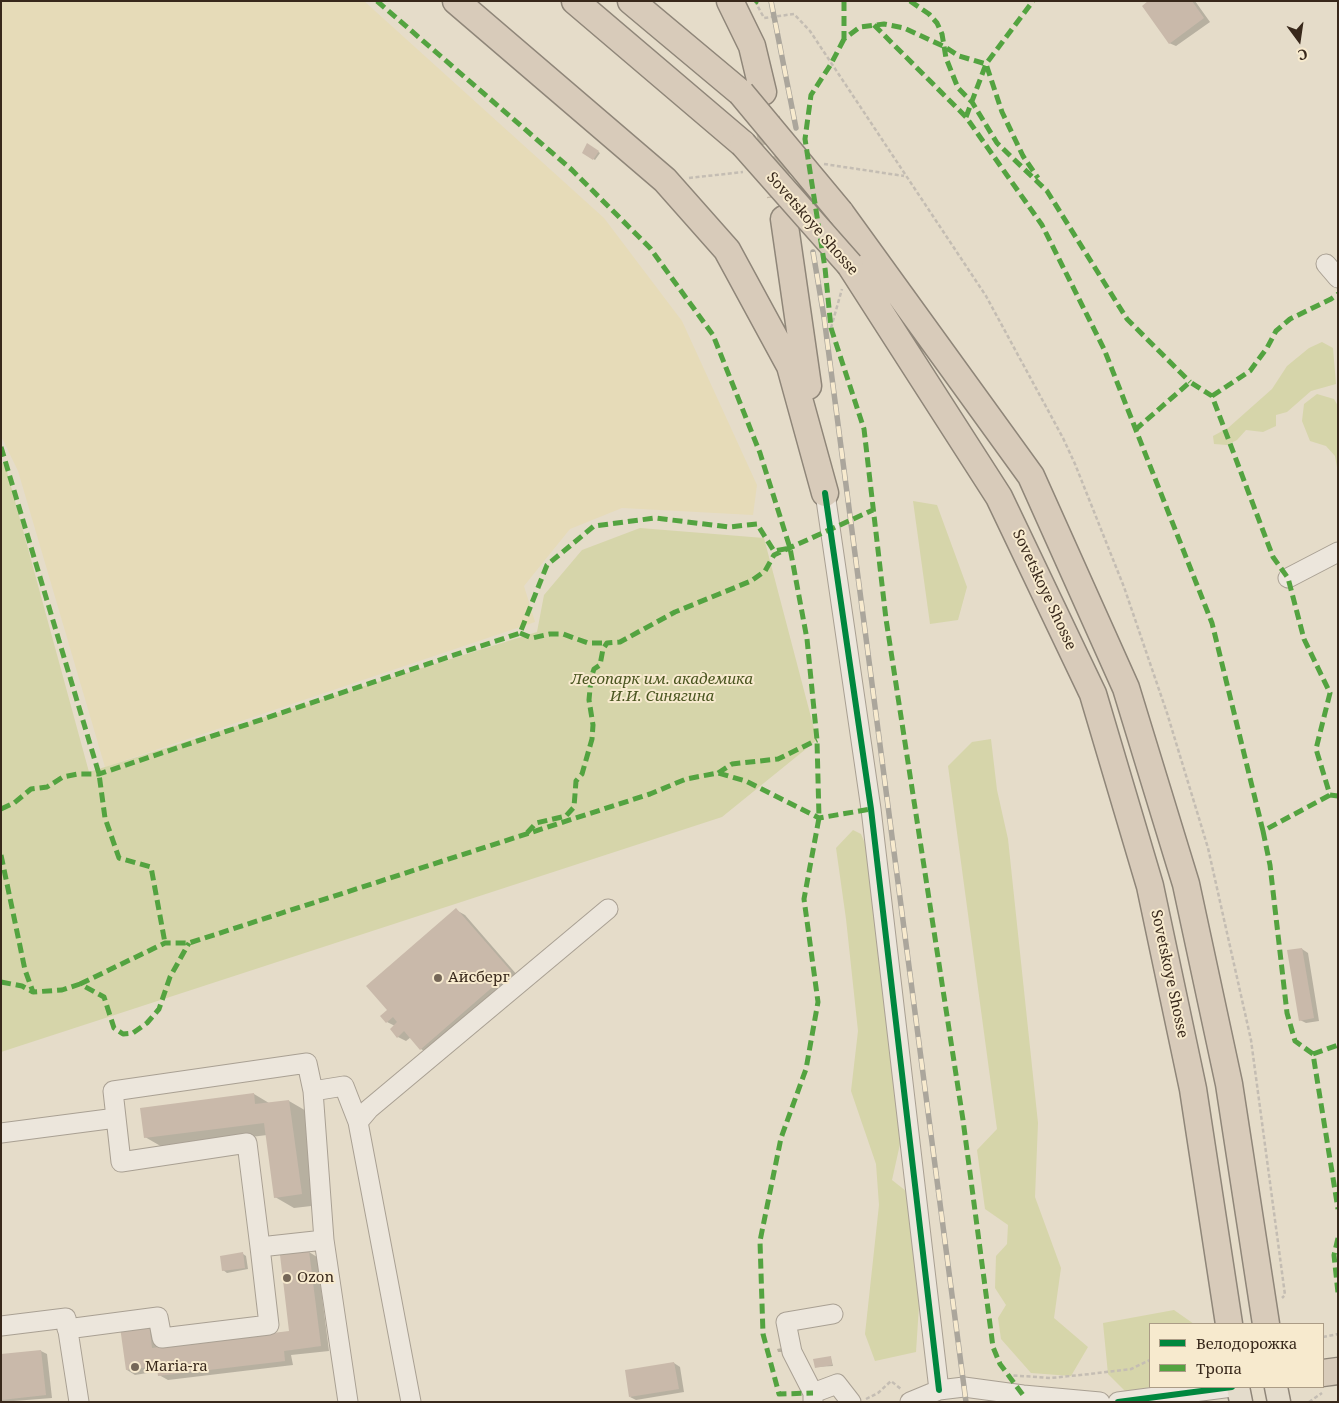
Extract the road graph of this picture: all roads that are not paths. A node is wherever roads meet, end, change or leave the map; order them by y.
1 (456, 1) edge
2 (575, 1) edge
3 (631, 1) edge
4 (730, 1) edge
5 (752, 93) junction
6 (784, 218) tunnel mouth
7 (825, 493) junction
8 (1338, 552) edge
9 (1288, 578) dead end
10 (608, 909) dead end
11 (313, 1091) junction
12 (116, 1118) junction
13 (358, 1122) junction
14 (1, 1134) edge
15 (324, 1240) junction
16 (260, 1247) junction
17 (833, 1314) dead end
18 (1229, 1323) edge
19 (1266, 1323) edge
20 (1, 1326) edge
21 (67, 1329) junction
22 (1338, 1371) edge
23 (1324, 1373) edge
24 (1224, 1388) edge
25 (1238, 1388) edge
26 (1276, 1388) edge
27 (939, 1390) junction
28 (813, 1397) edge
29 (405, 1401) edge
30 (912, 1401) edge
31 (1081, 1401) edge
32 (79, 1402) edge
33 (348, 1402) edge
34 (851, 1402) edge
35 (1100, 1402) edge
36 (1118, 1402) edge
37 (1241, 1402) edge
38 (1279, 1402) edge

1 - 7 highway
2 - 18 highway, Sovetskoye Shosse, bridge
3 - 5 highway, Sovetskoye Shosse
4 - 5 highway
5 - 19 highway, Sovetskoye Shosse, bridge
6 - 7 highway
7 - 27 street
8 - 9 street
10 - 13 street
11 - 12 street
11 - 13 street
11 - 15 street
12 - 14 street
12 - 16 street
13 - 29 street
15 - 16 street
15 - 33 street
16 - 21 street
17 - 28 street
20 - 21 street
21 - 32 street
22 - 23 highway
24 - 36 street
25 - 37 main road
26 - 38 main road
27 - 30 street
27 - 31 street
28 - 34 street
31 - 35 street

